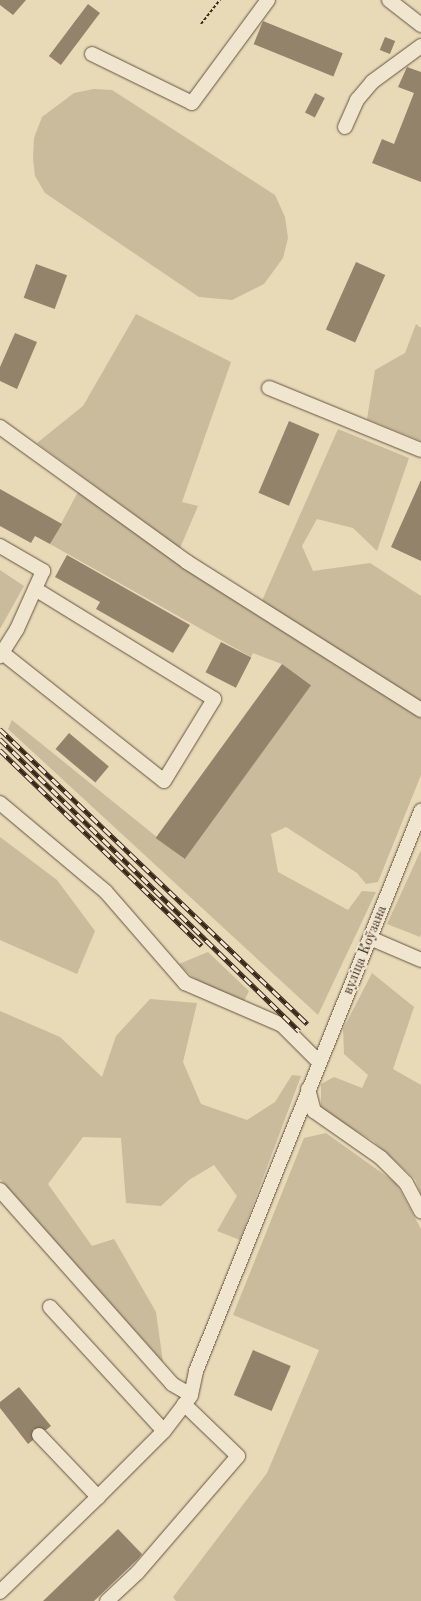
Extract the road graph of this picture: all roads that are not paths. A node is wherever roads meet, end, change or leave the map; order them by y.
1 (268, 0) edge
2 (388, 0) edge
3 (421, 25) edge
4 (421, 46) edge
5 (92, 54) dead end
6 (345, 127) dead end
7 (269, 388) dead end
8 (0, 427) edge
9 (421, 450) edge
10 (0, 546) edge
11 (35, 589) junction
12 (1, 653) edge
13 (421, 710) edge
14 (0, 803) edge
15 (421, 811) edge
16 (370, 938) junction
17 (421, 960) edge
18 (319, 1062) junction
19 (308, 1089) junction
20 (0, 1190) edge
21 (421, 1211) edge
22 (50, 1307) dead end
23 (188, 1399) junction
24 (164, 1431) junction
25 (40, 1435) dead end
26 (98, 1497) junction
27 (0, 1592) edge
28 (107, 1601) edge

1 - 5 street
2 - 3 street
4 - 6 street
7 - 9 street
8 - 13 street
10 - 11 street
11 - 12 street
11 - 12 street
14 - 18 street
15 - 16 street, вуліца Коўзана
16 - 17 street
16 - 18 street, вуліца Коўзана
18 - 19 street, вуліца Коўзана
19 - 21 street
19 - 23 street, вуліца Коўзана
20 - 23 street
22 - 24 street
23 - 24 street
23 - 28 street
24 - 26 street
25 - 26 street
26 - 27 street

